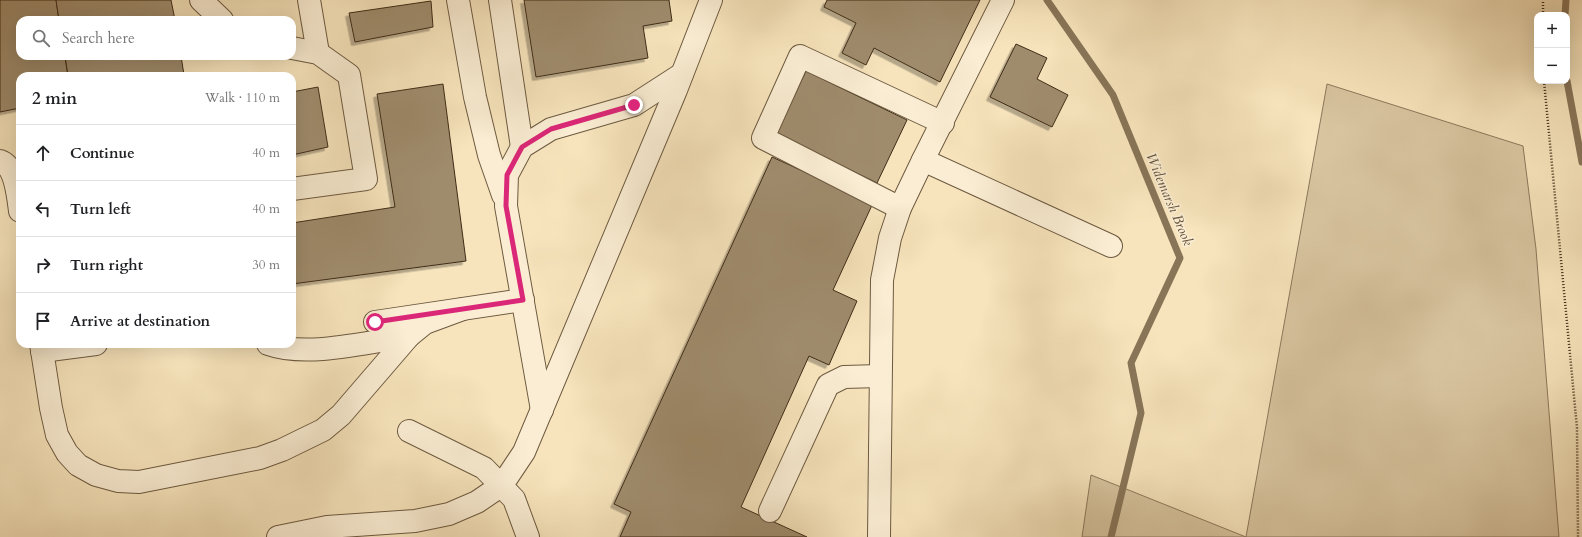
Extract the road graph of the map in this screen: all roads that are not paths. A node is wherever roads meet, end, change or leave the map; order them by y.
1 (201, 0) edge
2 (309, 0) edge
3 (458, 0) edge
4 (500, 0) edge
5 (711, 0) edge
6 (1003, 0) edge
7 (218, 16) edge
8 (296, 49) edge
9 (318, 53) junction
10 (682, 74) junction
11 (942, 123) junction
12 (522, 147) junction
13 (923, 160) junction
14 (0, 161) edge
15 (16, 183) edge
16 (296, 189) edge
17 (506, 206) junction
18 (900, 208) junction
19 (1111, 246) dead end
20 (523, 300) junction
21 (463, 309) junction
22 (375, 322) dead end
23 (409, 336) junction
24 (42, 348) edge
25 (283, 348) edge
26 (880, 376) junction
27 (542, 410) junction
28 (409, 431) dead end
29 (502, 485) junction
30 (770, 511) dead end
31 (278, 537) edge
32 (528, 537) edge
33 (879, 537) edge

1 - 7 street
2 - 9 street
3 - 17 street
4 - 12 street
5 - 10 street
6 - 11 street
8 - 9 street
9 - 16 street
10 - 12 street
10 - 27 street
11 - 13 street
11 - 18 street
12 - 17 street
13 - 18 street
13 - 19 street
14 - 15 street
17 - 20 street
18 - 26 street
20 - 21 street
20 - 27 street
21 - 22 street
21 - 23 street
23 - 24 street
23 - 25 street
26 - 30 street
26 - 33 street
27 - 29 street
28 - 29 street
29 - 31 street
29 - 32 street

